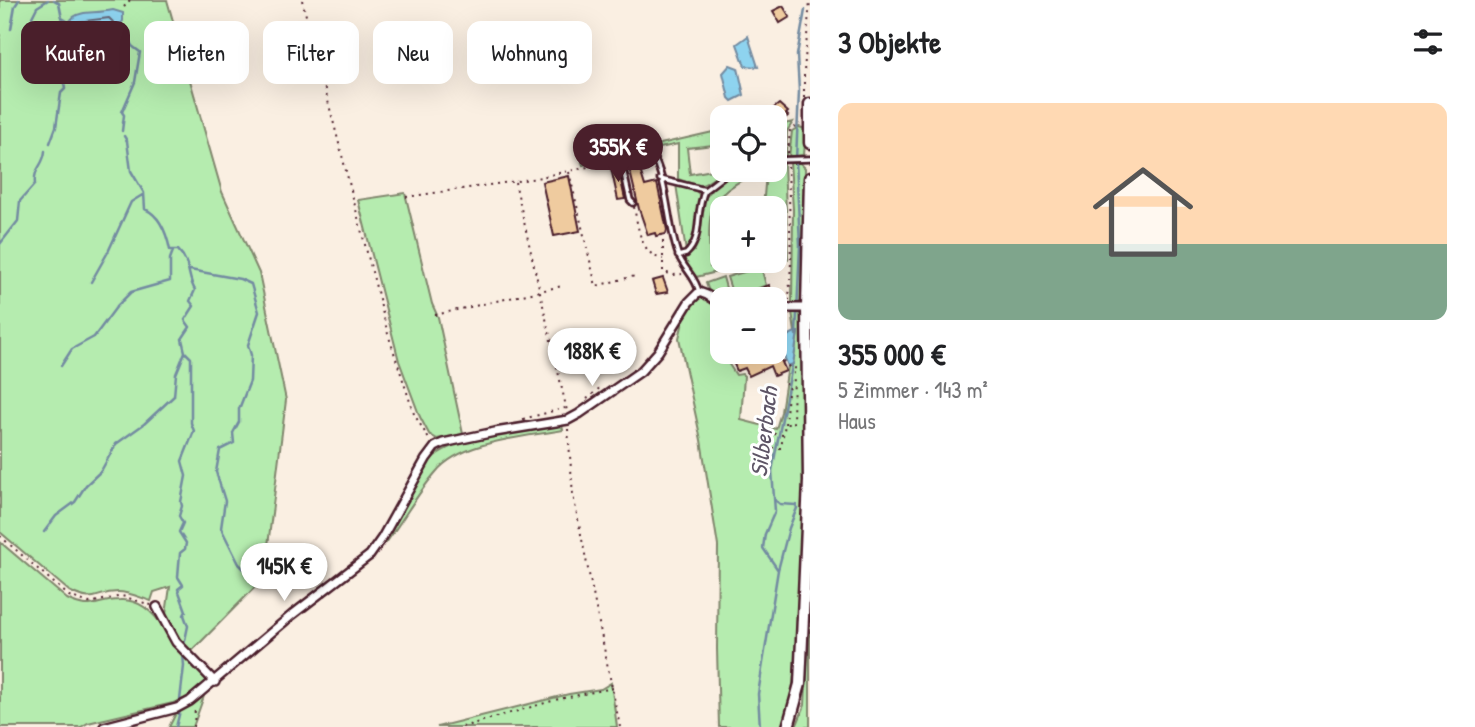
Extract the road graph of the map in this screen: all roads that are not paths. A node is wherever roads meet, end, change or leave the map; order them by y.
1 (807, 100) edge
2 (810, 143) edge
3 (810, 159) edge
4 (787, 160) edge
5 (810, 177) edge
6 (660, 179) junction
7 (715, 182) edge
8 (705, 190) junction
9 (633, 203) road end
10 (678, 256) junction
11 (699, 292) junction
12 (710, 297) edge
13 (798, 308) junction
14 (787, 310) edge
15 (809, 382) edge
16 (157, 607) road end
17 (215, 682) junction
18 (104, 727) edge
19 (788, 727) edge

1 - 2 main road
3 - 4 lane
5 - 13 main road
6 - 8 lane
6 - 9 lane
6 - 10 lane
7 - 8 lane
8 - 10 lane
10 - 11 lane
11 - 12 street
11 - 17 street
13 - 14 street
13 - 15 main road
15 - 19 main road
16 - 17 street
17 - 18 street

